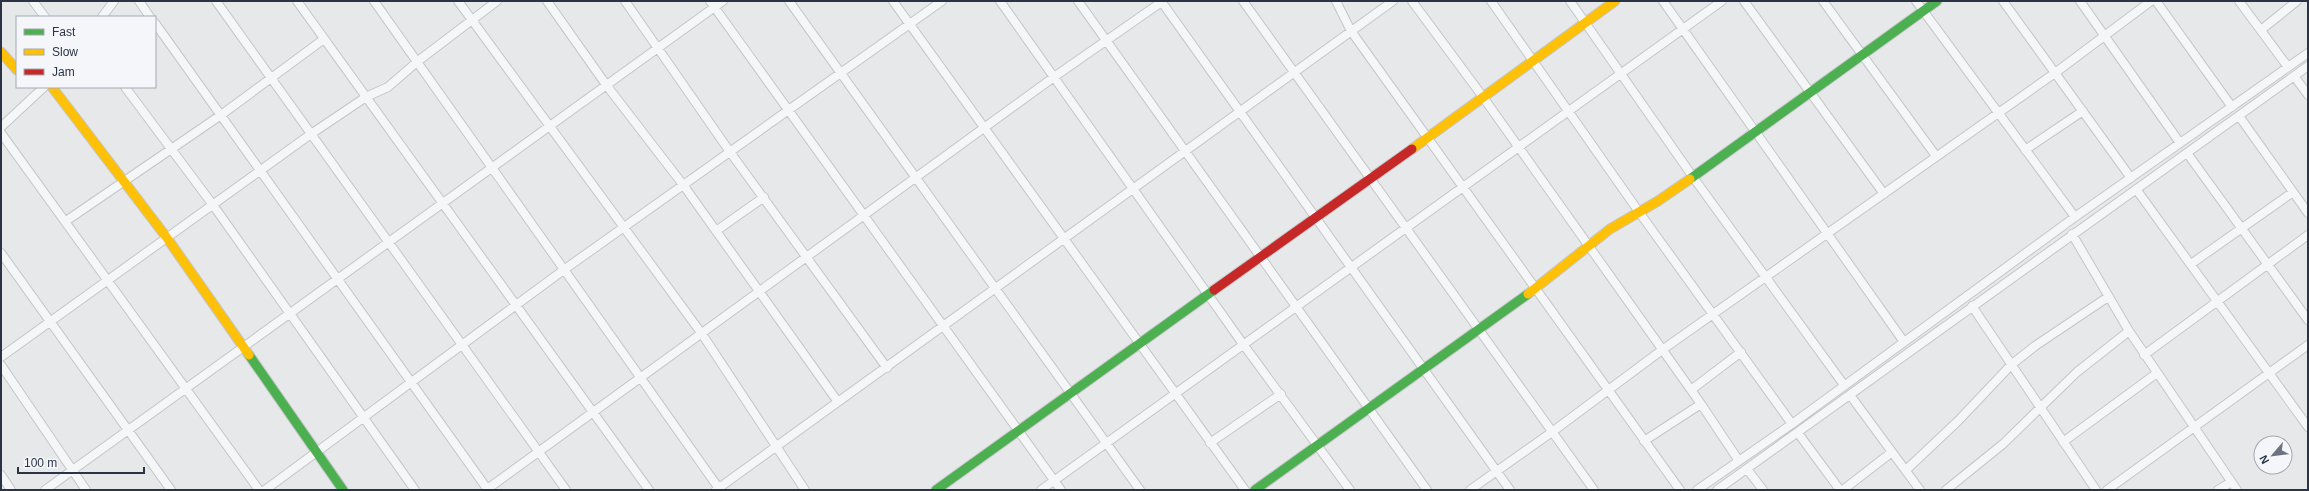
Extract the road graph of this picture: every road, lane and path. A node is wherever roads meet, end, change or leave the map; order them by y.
1 (33, 1) edge
2 (139, 1) edge
3 (216, 1) edge
4 (298, 1) edge
5 (374, 1) edge
6 (458, 1) edge
7 (497, 1) edge
8 (547, 1) edge
9 (625, 1) edge
10 (723, 1) edge
11 (789, 1) edge
12 (893, 1) edge
13 (942, 1) edge
14 (1000, 1) edge
15 (1078, 1) edge
16 (1162, 1) edge
17 (1243, 1) edge
18 (1336, 1) edge
19 (1393, 1) edge
20 (1412, 1) edge
21 (1491, 1) edge
22 (1570, 1) edge
23 (1615, 1) edge
24 (1663, 1) edge
25 (1722, 1) edge
26 (1744, 1) edge
27 (1823, 1) edge
28 (1916, 1) edge
29 (1937, 1) edge
30 (2003, 1) edge
31 (2080, 1) edge
32 (2151, 1) edge
33 (2156, 1) edge
34 (2239, 1) edge
35 (2297, 1) edge
36 (111, 2) edge
37 (712, 4) edge
38 (1923, 11) junction
39 (44, 16) edge
40 (103, 16) edge
41 (149, 16) edge
42 (472, 21) junction
43 (1585, 23) junction
44 (156, 24) edge
45 (910, 24) junction
46 (1683, 30) junction
47 (2261, 30) junction
48 (1351, 31) junction
49 (2104, 35) junction
50 (324, 39) junction
51 (1107, 41) junction
52 (658, 48) junction
53 (1, 52) edge
54 (2308, 52) edge
55 (1862, 55) junction
56 (418, 61) junction
57 (1534, 61) junction
58 (2308, 66) edge
59 (2288, 67) junction
60 (16, 69) edge
61 (842, 73) junction
62 (1294, 73) junction
63 (2055, 73) junction
64 (1622, 74) junction
65 (2294, 76) junction
66 (272, 77) junction
67 (1054, 78) junction
68 (607, 86) junction
69 (43, 88) edge
70 (53, 88) edge
71 (126, 88) edge
72 (1809, 92) junction
73 (2308, 95) edge
74 (366, 97) junction
75 (1483, 97) junction
76 (2232, 107) junction
77 (789, 110) junction
78 (1240, 110) junction
79 (1570, 111) junction
80 (2083, 111) junction
81 (1997, 112) junction
82 (221, 115) junction
83 (2239, 116) junction
84 (549, 127) junction
85 (1, 128) edge
86 (985, 128) junction
87 (1755, 131) junction
88 (1, 133) edge
89 (311, 134) junction
90 (1427, 137) junction
91 (2180, 143) junction
92 (1518, 147) junction
93 (170, 148) junction
94 (1185, 150) junction
95 (2025, 150) junction
96 (730, 152) junction
97 (2187, 153) junction
98 (1936, 156) junction
99 (491, 168) junction
100 (262, 171) junction
101 (1693, 177) junction
102 (916, 178) junction
103 (2131, 178) junction
104 (1370, 179) junction
105 (124, 182) junction
106 (684, 186) junction
107 (1462, 187) junction
108 (1132, 188) junction
109 (2136, 189) junction
110 (2293, 192) junction
111 (1884, 194) junction
112 (764, 197) junction
113 (442, 204) junction
114 (213, 206) junction
115 (1639, 212) junction
116 (2308, 213) edge
117 (865, 216) junction
118 (2075, 217) junction
119 (1315, 218) junction
120 (66, 221) junction
121 (623, 229) junction
122 (1405, 229) junction
123 (2242, 229) junction
124 (716, 231) junction
125 (1828, 234) junction
126 (2072, 234) junction
127 (2308, 235) edge
128 (1064, 237) junction
129 (167, 238) junction
130 (389, 243) junction
131 (1589, 245) junction
132 (1, 253) edge
133 (1262, 256) junction
134 (808, 258) junction
135 (2191, 264) junction
136 (2267, 264) junction
137 (1350, 268) junction
138 (565, 269) junction
139 (1765, 277) junction
140 (108, 279) junction
141 (337, 280) junction
142 (995, 287) junction
143 (1535, 289) junction
144 (760, 292) junction
145 (1208, 293) junction
146 (2108, 297) junction
147 (2217, 302) junction
148 (1296, 306) junction
149 (1972, 306) junction
150 (516, 307) junction
151 (290, 312) junction
152 (1714, 314) junction
153 (2308, 320) edge
154 (51, 321) junction
155 (944, 325) junction
156 (1478, 331) junction
157 (2128, 331) junction
158 (702, 334) junction
159 (1904, 342) junction
160 (1138, 343) junction
161 (1243, 344) junction
162 (2308, 345) edge
163 (242, 346) junction
164 (464, 346) junction
165 (1662, 350) junction
166 (1741, 352) junction
167 (2144, 355) junction
168 (1, 357) edge
169 (1, 365) edge
170 (2011, 365) junction
171 (887, 368) junction
172 (1424, 369) junction
173 (2157, 373) junction
174 (2269, 373) junction
175 (641, 378) junction
176 (412, 383) junction
177 (1844, 385) junction
178 (184, 388) junction
179 (1691, 390) junction
180 (1608, 392) junction
181 (1070, 393) junction
182 (1175, 394) junction
183 (1281, 394) junction
184 (1850, 394) junction
185 (838, 402) junction
186 (1700, 404) junction
187 (1370, 408) junction
188 (2040, 409) junction
189 (593, 412) junction
190 (364, 417) junction
191 (1792, 424) junction
192 (2194, 426) junction
193 (2308, 427) edge
194 (128, 430) junction
195 (1019, 431) junction
196 (1552, 432) junction
197 (1798, 434) junction
198 (1644, 441) junction
199 (1106, 442) junction
200 (2063, 442) junction
201 (1210, 443) junction
202 (1318, 444) junction
203 (777, 446) junction
204 (539, 451) junction
205 (316, 452) junction
206 (1892, 452) junction
207 (1739, 460) junction
208 (1747, 469) junction
209 (72, 470) junction
210 (1906, 470) junction
211 (1497, 471) junction
212 (1, 475) edge
213 (1054, 480) junction
214 (2231, 482) junction
215 (718, 489) edge
216 (11, 490) edge
217 (45, 490) edge
218 (86, 490) edge
219 (171, 490) edge
220 (259, 490) edge
221 (265, 490) edge
222 (343, 490) edge
223 (415, 490) edge
224 (487, 490) edge
225 (566, 490) edge
226 (649, 490) edge
227 (805, 490) edge
228 (936, 490) edge
229 (1041, 490) edge
230 (1061, 490) edge
231 (1140, 490) edge
232 (1245, 490) edge
233 (1255, 490) edge
234 (1350, 490) edge
235 (1427, 490) edge
236 (1470, 490) edge
237 (1510, 490) edge
238 (1594, 490) edge
239 (1680, 490) edge
240 (1697, 490) edge
241 (1718, 490) edge
242 (1763, 490) edge
243 (1840, 490) edge
244 (1843, 490) edge
245 (1920, 490) edge
246 (1946, 490) edge
247 (2096, 490) edge
248 (2107, 490) edge
249 (2218, 490) edge
250 (2237, 490) edge

1 - 39 street
2 - 41 street
3 - 66 street
4 - 50 street
5 - 56 street
6 - 42 street
7 - 42 street
8 - 68 street
9 - 52 street
10 - 37 street
11 - 61 street
12 - 45 street
13 - 45 street
14 - 67 street
15 - 51 street
16 - 51 street
16 - 78 street
17 - 62 street
18 - 48 street
19 - 48 street
20 - 75 street
21 - 57 street
22 - 43 street
23 - 43 street
24 - 46 street
25 - 46 street
26 - 72 street
27 - 55 street
28 - 38 street
29 - 38 street
30 - 63 street
31 - 49 street
32 - 49 street
33 - 76 street
34 - 47 street
35 - 47 street
36 - 40 street
37 - 52 street
37 - 77 street
38 - 55 street
38 - 81 street
42 - 56 street
42 - 84 street
43 - 57 street
43 - 64 street
44 - 82 street
45 - 61 street
45 - 86 street
46 - 64 street
46 - 87 street
47 - 59 street
48 - 62 street
48 - 90 street
49 - 63 street
49 - 91 street
50 - 66 street
50 - 74 street
51 - 67 street
51 - 94 street
52 - 68 street
52 - 96 street
53 - 60 street
54 - 59 street
55 - 72 street
55 - 98 street
56 - 74 street
56 - 99 street
57 - 75 street
57 - 79 street
58 - 65 street
59 - 76 street
61 - 77 street
61 - 102 street
62 - 78 street
62 - 104 street
63 - 80 street
63 - 81 street
64 - 79 street
64 - 101 street
65 - 73 street
65 - 83 street
66 - 82 street
66 - 89 street
67 - 86 street
67 - 108 street
68 - 84 street
68 - 106 street
69 - 85 street
70 - 105 street
71 - 93 street
72 - 87 street
72 - 111 street
74 - 89 street
74 - 113 street
75 - 90 street
75 - 92 street
76 - 91 street
77 - 96 street
77 - 117 street
78 - 94 street
78 - 119 street
79 - 92 street
79 - 115 street
80 - 95 street
80 - 103 street
81 - 95 street
81 - 98 street
82 - 93 street
82 - 100 street
83 - 97 street
83 - 110 street
84 - 99 street
84 - 121 street
86 - 102 street
86 - 128 street
87 - 101 street
87 - 125 street
88 - 120 street
89 - 100 street
89 - 130 street
90 - 104 street
90 - 107 street
91 - 103 street
92 - 107 street
92 - 131 street
93 - 105 street
93 - 114 street
94 - 108 street
94 - 133 street
95 - 118 street
96 - 106 street
96 - 112 street
97 - 109 street
97 - 123 street
98 - 111 street
99 - 113 street
99 - 138 street
100 - 114 street
100 - 141 street
101 - 115 street
101 - 139 street
102 - 117 street
102 - 142 street
103 - 118 street
104 - 119 street
104 - 122 street
105 - 120 street
105 - 129 street
106 - 121 street
106 - 124 street
107 - 122 street
107 - 143 street
108 - 128 street
108 - 145 street
109 - 126 street
109 - 135 street
110 - 116 street
110 - 123 street
111 - 125 street
112 - 124 street
112 - 134 street
113 - 130 street
113 - 150 street
114 - 129 street
114 - 151 street
115 - 131 street
115 - 152 street
117 - 134 street
117 - 155 street
118 - 159 street
119 - 133 street
119 - 137 street
120 - 140 street
121 - 138 street
121 - 158 street
122 - 137 street
122 - 156 street
123 - 135 street
123 - 136 street
124 - 144 street
125 - 139 street
125 - 159 street
126 - 146 street
126 - 149 street
127 - 136 street
128 - 142 street
128 - 160 street
129 - 140 street
129 - 163 street
130 - 141 street
130 - 164 street
131 - 143 street
131 - 165 street
132 - 154 street
133 - 145 street
133 - 148 street
134 - 144 street
134 - 171 street
135 - 147 street
136 - 147 street
136 - 153 street
137 - 148 street
137 - 172 street
138 - 150 street
138 - 175 street
139 - 152 street
139 - 177 street
140 - 154 street
140 - 178 street
141 - 151 street
141 - 176 street
142 - 155 street
142 - 181 street
143 - 156 street
143 - 180 street
144 - 158 street
144 - 185 street
145 - 160 street
145 - 161 street
146 - 157 street
146 - 170 street
147 - 167 street
147 - 174 street
148 - 161 street
148 - 187 street
149 - 170 street
149 - 184 street
150 - 164 street
150 - 189 street
151 - 163 street
151 - 190 street
152 - 165 street
152 - 166 street
154 - 168 street
154 - 194 street
155 - 171 street
155 - 195 street
156 - 172 street
156 - 196 street
157 - 167 street
157 - 188 street
158 - 175 street
158 - 203 street
159 - 177 street
160 - 181 street
160 - 182 street
161 - 182 street
161 - 183 street
162 - 174 street
163 - 178 street
163 - 205 street
164 - 176 street
164 - 204 street
165 - 179 street
165 - 180 street
166 - 179 street
166 - 191 street
167 - 173 street
169 - 209 street
170 - 188 street
170 - 210 street
171 - 185 street
172 - 187 street
172 - 211 street
173 - 192 street
173 - 200 street
174 - 192 street
174 - 193 street
175 - 189 street
175 - 215 street
176 - 190 street
176 - 224 street
177 - 191 street
178 - 194 street
178 - 220 street
179 - 186 street
180 - 196 street
180 - 198 street
181 - 195 street
181 - 199 street
182 - 199 street
182 - 201 street
183 - 201 street
183 - 202 street
184 - 197 street
184 - 206 street
185 - 203 street
186 - 198 street
186 - 207 street
187 - 202 street
187 - 235 street
188 - 200 street
188 - 246 street
189 - 204 street
189 - 226 street
190 - 205 street
190 - 223 street
191 - 207 street
192 - 214 street
192 - 248 street
194 - 209 street
194 - 219 street
195 - 213 street
195 - 228 street
196 - 211 street
196 - 238 street
197 - 208 street
197 - 243 street
198 - 239 street
199 - 213 street
199 - 231 street
200 - 247 street
201 - 232 street
202 - 233 street
202 - 234 street
203 - 215 street
203 - 227 street
204 - 224 street
204 - 225 street
205 - 221 street
205 - 222 street
206 - 210 street
206 - 244 street
207 - 240 street
208 - 241 street
208 - 242 street
209 - 217 street
209 - 218 street
210 - 245 street
211 - 236 street
211 - 237 street
212 - 216 street
213 - 229 street
213 - 230 street
214 - 249 street
214 - 250 street

